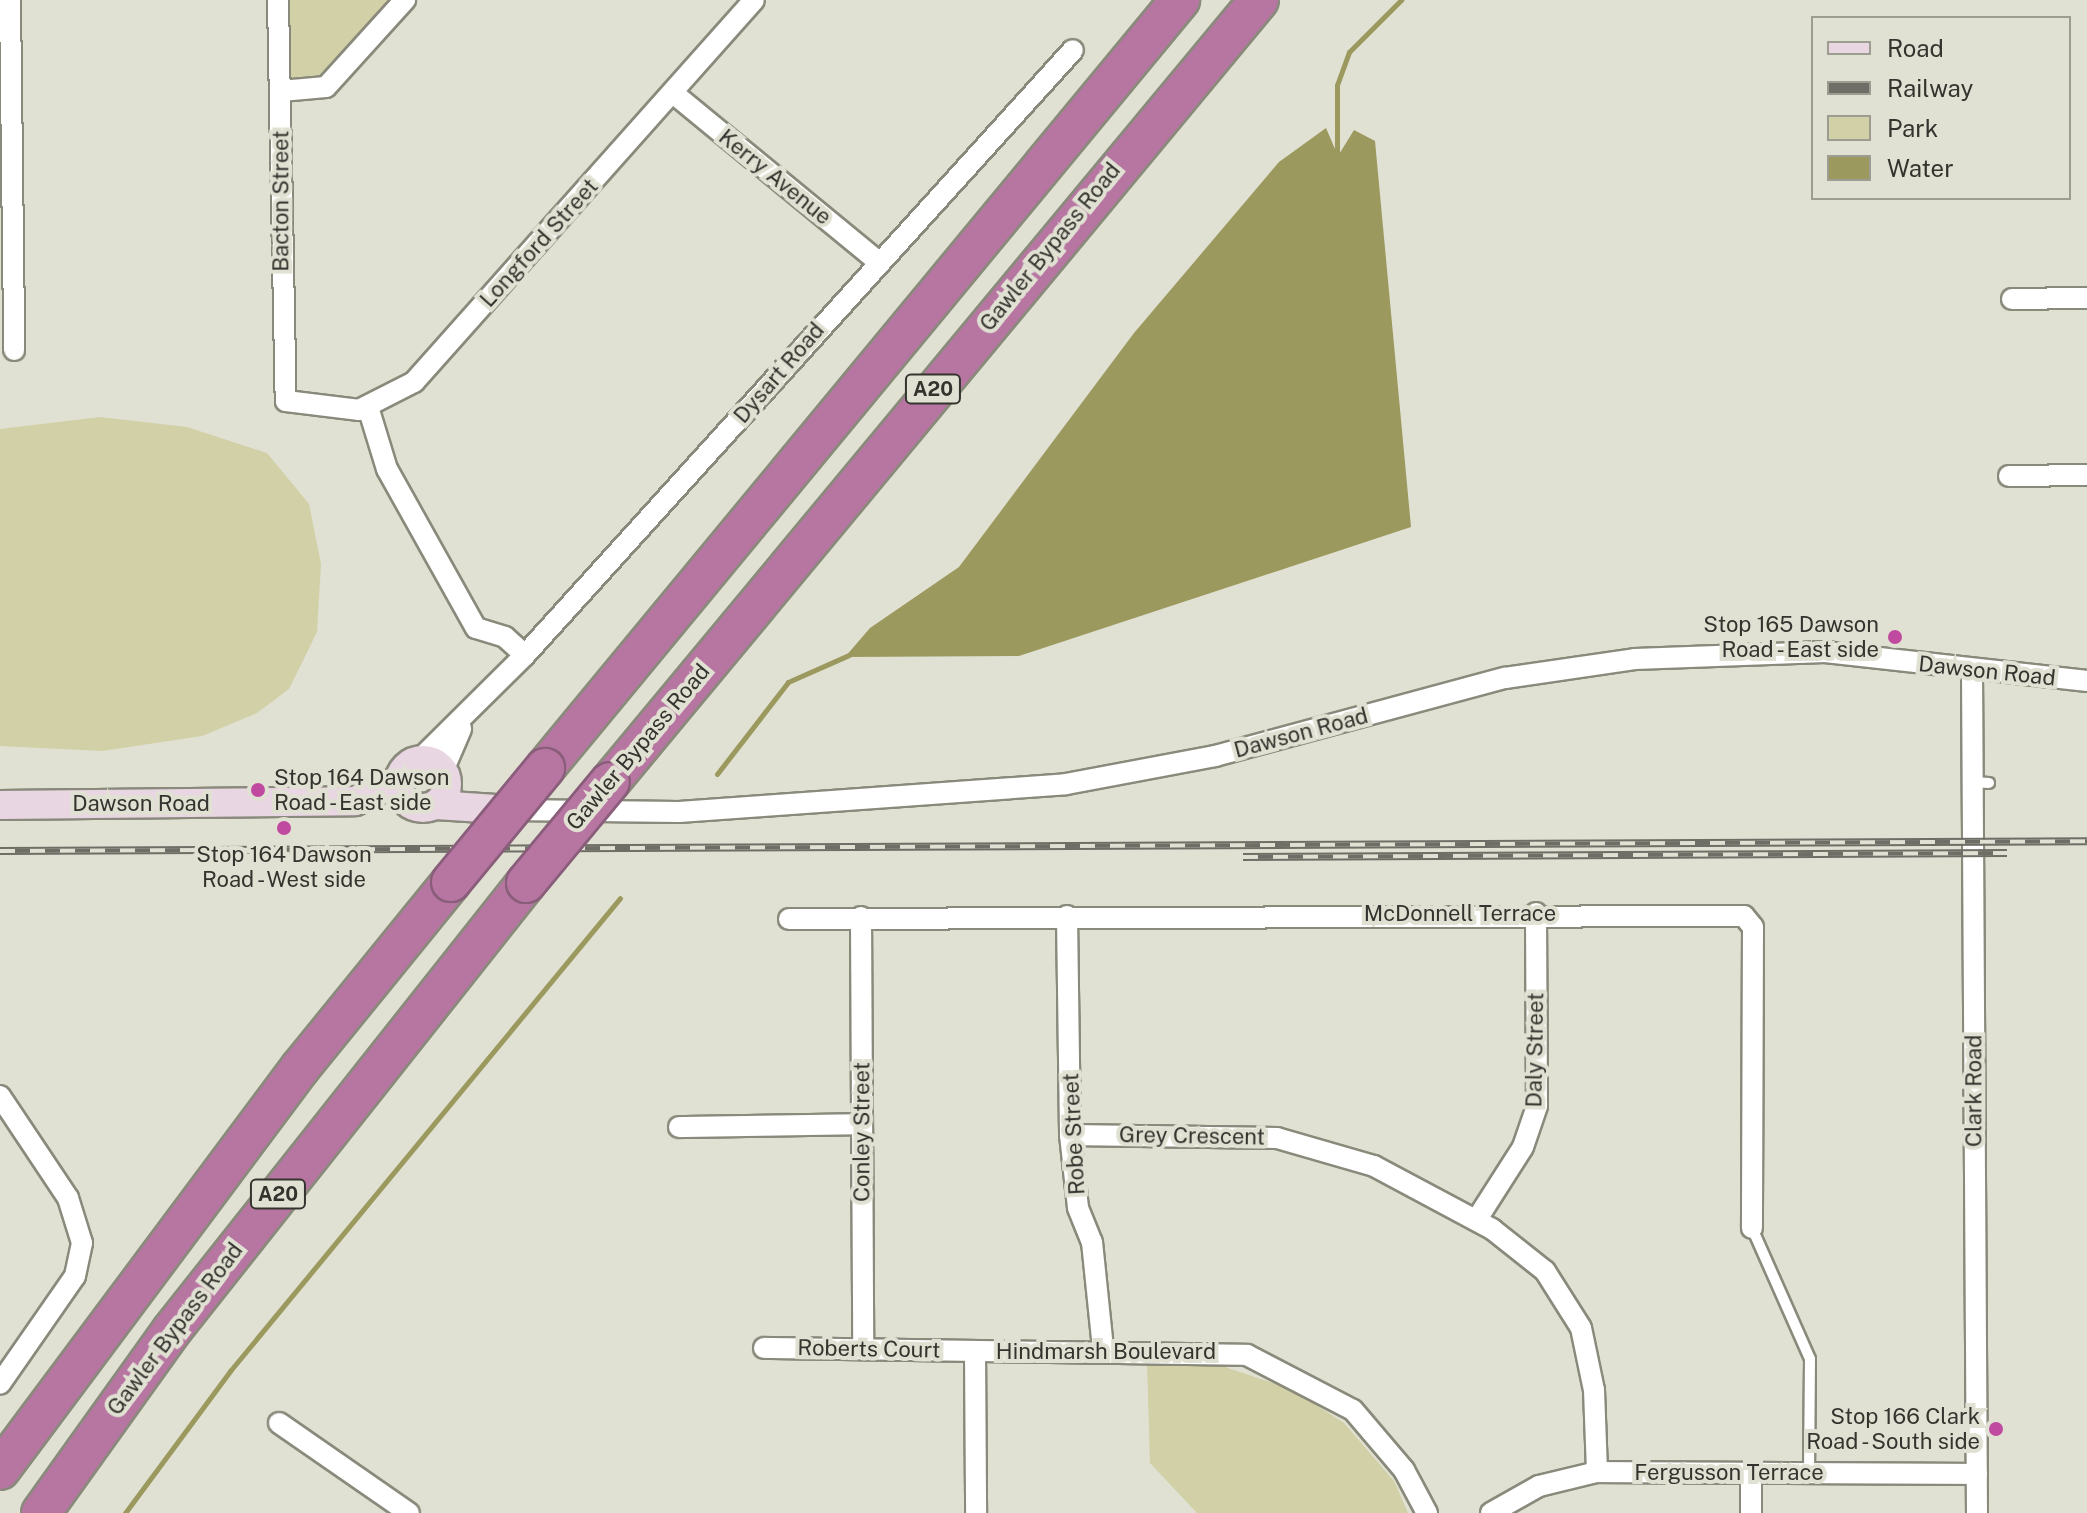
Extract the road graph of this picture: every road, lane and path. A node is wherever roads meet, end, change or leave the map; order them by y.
1 (10, 0) edge
2 (278, 0) edge
3 (405, 0) edge
4 (754, 0) edge
5 (1180, 0) edge
6 (1259, 0) edge
7 (1073, 50) dead end
8 (281, 91) junction
9 (673, 93) junction
10 (876, 260) junction
11 (2087, 298) edge
12 (2012, 299) dead end
13 (14, 350) dead end
14 (368, 407) junction
15 (2087, 475) edge
16 (2009, 476) dead end
17 (525, 655) junction
18 (1972, 670) junction
19 (2087, 681) edge
20 (436, 770) junction
21 (398, 781) junction
22 (281, 803) junction
23 (0, 805) edge
24 (424, 806) junction
25 (511, 810) junction
26 (1536, 913) junction
27 (1067, 916) junction
28 (861, 917) junction
29 (789, 919) dead end
30 (0, 1096) edge
31 (861, 1124) junction
32 (679, 1127) dead end
33 (1070, 1135) junction
34 (1477, 1219) junction
35 (1752, 1228) joint
36 (863, 1346) junction
37 (764, 1348) dead end
38 (1103, 1348) junction
39 (975, 1352) junction
40 (0, 1384) edge
41 (279, 1423) dead end
42 (0, 1470) edge
43 (1597, 1472) junction
44 (1751, 1473) junction
45 (1809, 1473) junction
46 (1977, 1474) junction
47 (41, 1513) edge
48 (409, 1513) edge
49 (976, 1513) edge
50 (1427, 1513) edge
51 (1491, 1513) edge
52 (1751, 1513) edge
53 (1977, 1513) edge

1 - 13 street
2 - 8 street, Bacton Street
3 - 8 street
4 - 9 street, Longford Street
5 - 42 highway, A20, bridge
6 - 47 highway, Gawler Bypass Road / A20, bridge
7 - 10 street, Dysart Road
8 - 14 street, Bacton Street
9 - 10 street, Kerry Avenue
9 - 14 street, Longford Street
10 - 17 street, Dysart Road
11 - 12 street
14 - 17 street
15 - 16 street
17 - 20 street, Dysart Road
18 - 19 street, Dawson Road
18 - 25 street, Dawson Road
18 - 46 street, Clark Road
20 - 21 street
20 - 24 street
20 - 25 street, Dawson Road
21 - 22 street, Dawson Road
21 - 24 street
22 - 23 street, Dawson Road
22 - 24 street, Dawson Road
24 - 25 street, Dawson Road
26 - 27 street, McDonnell Terrace
26 - 34 street, Daly Street
26 - 35 street, McDonnell Terrace
27 - 28 street, McDonnell Terrace
27 - 33 street, Robe Street
28 - 29 street, McDonnell Terrace
28 - 31 street, Conley Street
30 - 40 street
31 - 32 street
31 - 36 street, Conley Street
33 - 34 street, Grey Crescent
33 - 38 street, Robe Street
34 - 43 street, Grey Crescent
35 - 45 lane
36 - 37 street, Roberts Court
36 - 39 street, Roberts Court
38 - 39 street, Hindmarsh Boulevard
38 - 50 street, Hindmarsh Boulevard
39 - 49 street, Hindmarsh Boulevard
41 - 48 street
43 - 44 street, Fergusson Terrace
43 - 51 street, Fergusson Terrace
44 - 45 street, Fergusson Terrace
44 - 52 street
45 - 46 street, Fergusson Terrace
46 - 53 street, Clark Road

